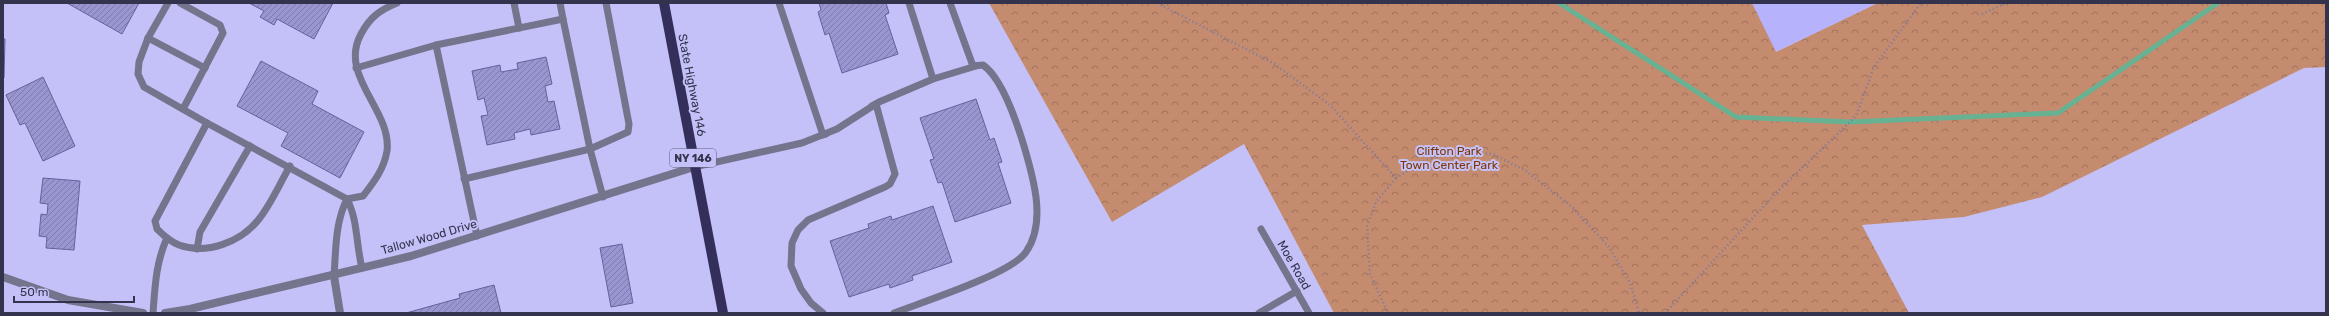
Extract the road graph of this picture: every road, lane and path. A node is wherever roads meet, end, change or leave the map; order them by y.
1 (168, 3) edge
2 (180, 3) edge
3 (397, 3) edge
4 (514, 3) edge
5 (560, 3) edge
6 (606, 3) edge
7 (664, 3) edge
8 (780, 3) edge
9 (909, 3) edge
10 (950, 3) edge
11 (1157, 3) edge
12 (1921, 3) edge
13 (2006, 3) edge
14 (1982, 14) dead end
15 (563, 19) junction
16 (520, 28) junction
17 (148, 38) junction
18 (436, 45) junction
19 (973, 66) junction
20 (204, 68) junction
21 (356, 68) junction
22 (933, 80) junction
23 (876, 104) junction
24 (183, 109) junction
25 (207, 123) junction
26 (823, 135) junction
27 (250, 146) junction
28 (590, 149) junction
29 (290, 166) junction
30 (694, 167) junction
31 (1396, 178) junction
32 (464, 179) junction
33 (603, 197) junction
34 (347, 199) junction
35 (1261, 229) dead end
36 (477, 236) junction
37 (167, 238) junction
38 (197, 249) junction
39 (362, 268) junction
40 (334, 276) junction
41 (3, 277) edge
42 (1296, 291) junction
43 (142, 313) edge
44 (154, 313) edge
45 (165, 313) edge
46 (340, 313) edge
47 (723, 313) edge
48 (823, 313) edge
49 (894, 313) edge
50 (1259, 313) edge
51 (1309, 313) edge
52 (1388, 313) edge
53 (1639, 313) edge
54 (1665, 313) edge

1 - 17 lane
2 - 20 lane
3 - 21 lane
4 - 16 lane
5 - 15 lane
6 - 28 lane
7 - 30 main road, State Highway 146 / NY 146
8 - 26 lane
9 - 22 lane
10 - 19 lane
11 - 31 path
12 - 54 path
13 - 14 path
15 - 16 lane
15 - 28 lane
16 - 18 lane
17 - 20 lane
17 - 24 lane
18 - 21 lane
18 - 32 lane
19 - 22 lane
19 - 49 lane
20 - 24 lane
21 - 34 lane
22 - 23 lane
23 - 26 lane
23 - 48 lane
24 - 25 lane
25 - 27 lane
25 - 37 lane
26 - 30 lane
27 - 29 lane
27 - 38 lane
28 - 32 lane
28 - 33 lane
29 - 34 lane
29 - 38 lane
30 - 33 street, Tallow Wood Drive
30 - 47 main road, State Highway 146 / NY 146
31 - 52 path
31 - 53 path
32 - 36 lane
33 - 36 street, Tallow Wood Drive
34 - 39 lane
34 - 40 lane
35 - 42 lane, Moe Road
36 - 39 street, Tallow Wood Drive
37 - 38 lane
37 - 44 lane
39 - 40 street, Tallow Wood Drive
40 - 45 street, Tallow Wood Drive
40 - 46 street
41 - 43 street
42 - 50 lane
42 - 51 lane, Moe Road

